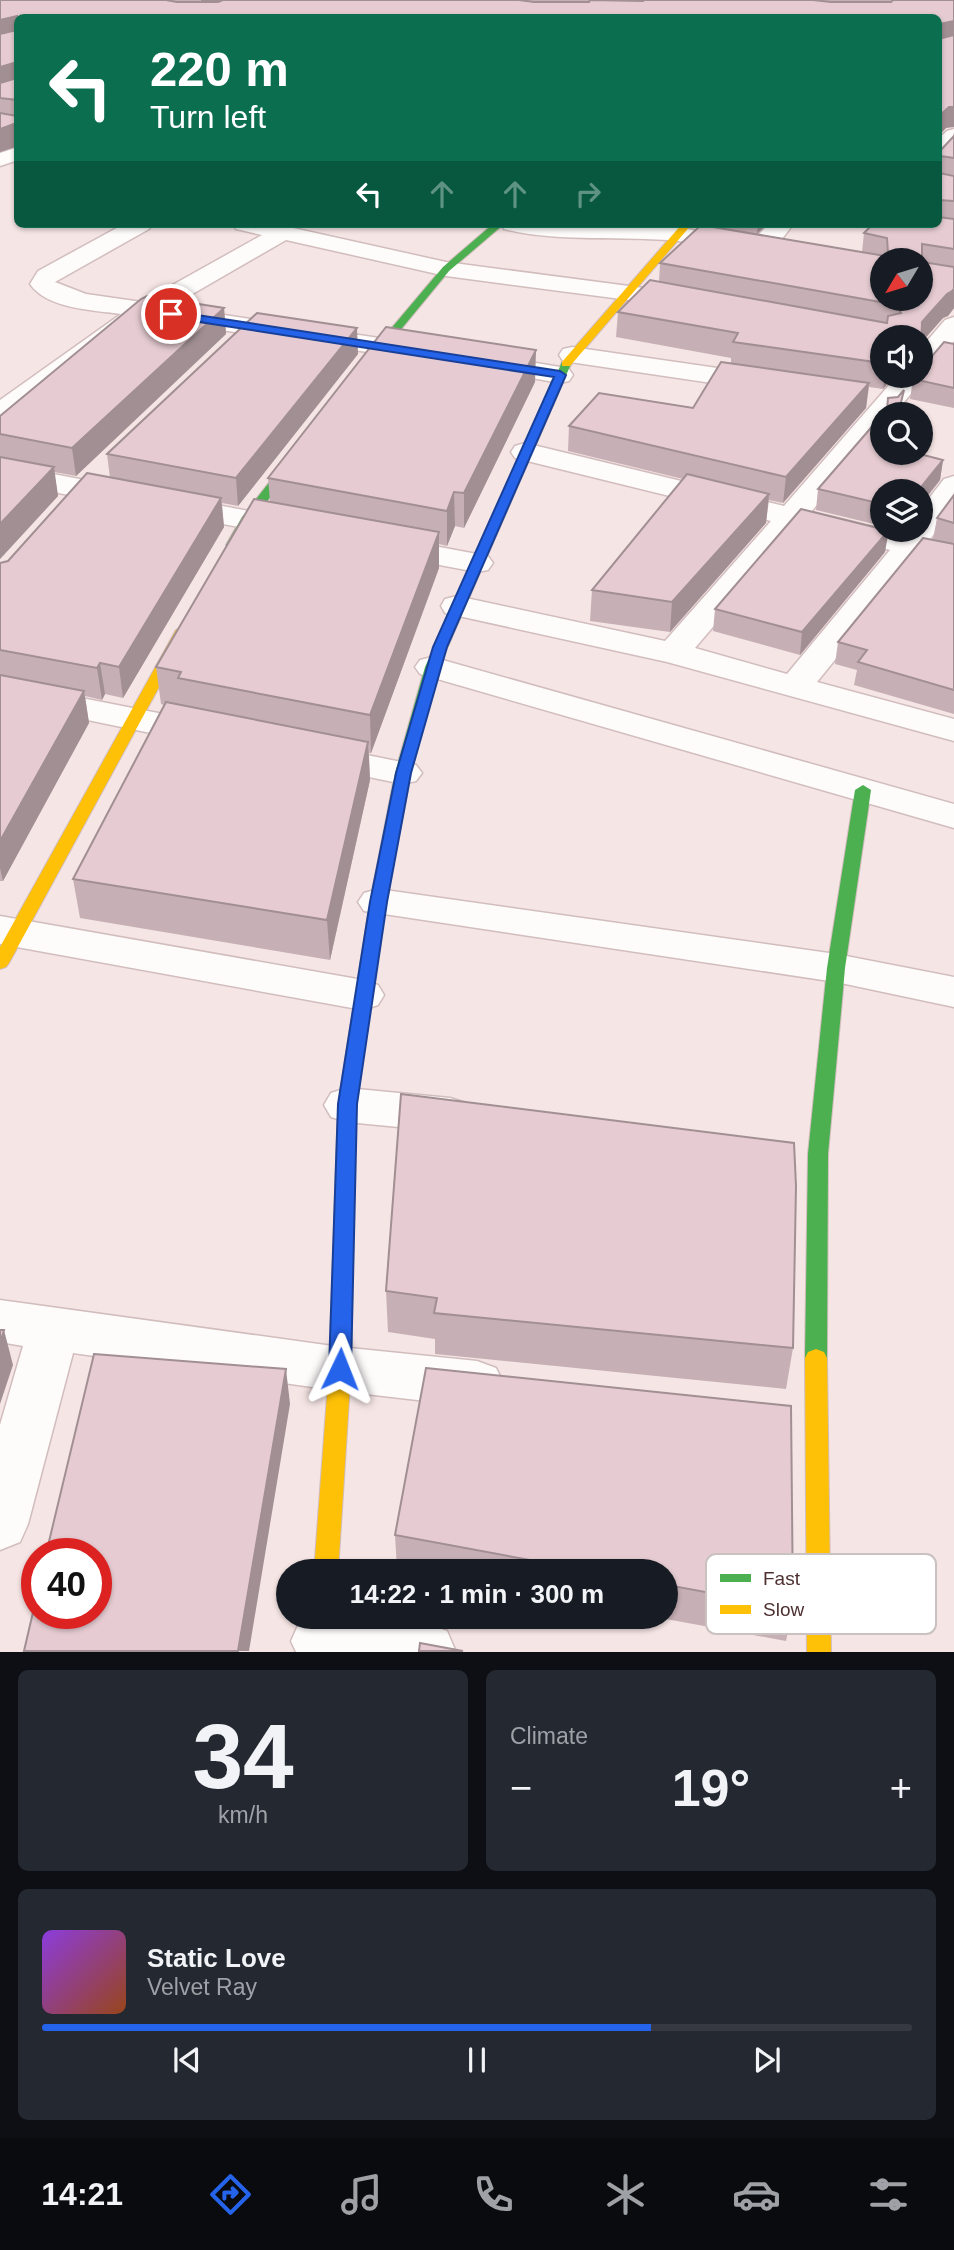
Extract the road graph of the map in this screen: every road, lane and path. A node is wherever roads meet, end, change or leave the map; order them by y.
1 (134, 228) edge
2 (261, 228) edge
3 (494, 228) edge
4 (545, 228) edge
5 (778, 228) edge
6 (683, 229) edge
7 (282, 233) junction
8 (758, 248) junction
9 (786, 253) edge
10 (446, 268) junction
11 (628, 291) junction
12 (695, 303) edge
13 (144, 310) junction
14 (954, 325) edge
15 (381, 346) junction
16 (933, 353) edge
17 (566, 365) junction
18 (794, 387) edge
19 (893, 388) edge
20 (347, 389) edge
21 (0, 412) edge
22 (313, 433) edge
23 (525, 452) junction
24 (0, 473) edge
25 (954, 485) edge
26 (792, 517) junction
27 (246, 520) junction
28 (314, 532) edge
29 (355, 540) edge
30 (910, 546) junction
31 (226, 555) edge
32 (954, 556) edge
33 (477, 563) junction
34 (457, 606) junction
35 (193, 614) edge
36 (673, 653) junction
37 (432, 667) junction
38 (796, 685) junction
39 (0, 692) edge
40 (132, 719) junction
41 (954, 730) edge
42 (241, 741) edge
43 (281, 749) edge
44 (403, 773) junction
45 (863, 790) junction
46 (954, 816) edge
47 (378, 902) junction
48 (5, 942) edge
49 (836, 968) junction
50 (954, 992) edge
51 (363, 995) junction
52 (347, 1104) junction
53 (487, 1119) edge
54 (0, 1321) edge
55 (54, 1328) junction
56 (340, 1369) junction
57 (528, 1389) edge
58 (0, 1524) edge
59 (809, 1554) edge
60 (327, 1559) edge
61 (321, 1636) edge
62 (426, 1651) edge

1 - 13 street
2 - 7 street
3 - 10 street
4 - 6 street
5 - 8 street
6 - 8 street
6 - 11 street
7 - 10 street
7 - 13 street
8 - 9 street
10 - 11 street
10 - 15 street
11 - 12 street
11 - 17 street
13 - 15 street
13 - 21 street
14 - 16 street
15 - 17 street
15 - 20 street
17 - 18 street
17 - 23 street
19 - 26 street
22 - 27 street
23 - 26 street
23 - 33 street
24 - 27 street
25 - 30 street
26 - 30 street
26 - 36 street
27 - 28 street
27 - 31 street
29 - 33 street
30 - 32 street
30 - 38 street
33 - 34 street
34 - 36 street
34 - 37 street
35 - 40 street
36 - 38 street
37 - 44 street
37 - 45 street
38 - 41 street
39 - 40 street
40 - 42 street
40 - 48 street
43 - 44 street
44 - 47 street
45 - 46 street
45 - 49 street
47 - 49 street
47 - 51 street
48 - 51 street
49 - 50 street
49 - 59 street
51 - 52 street
52 - 53 street
52 - 56 street
54 - 55 street
55 - 56 street
55 - 58 street
56 - 57 street
56 - 60 street
61 - 62 street

